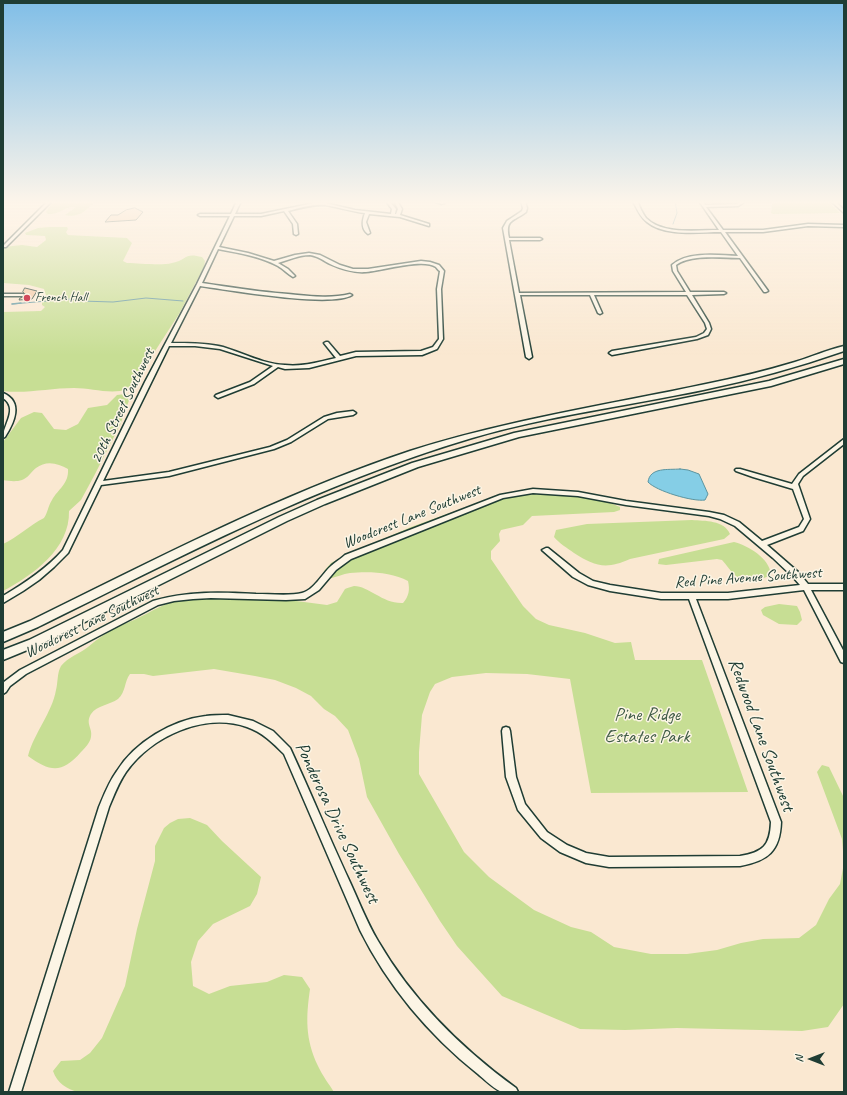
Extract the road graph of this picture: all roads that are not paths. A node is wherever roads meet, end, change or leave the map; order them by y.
1 (214, 252) edge
2 (235, 252) edge
3 (509, 252) edge
4 (737, 252) edge
5 (741, 257) junction
6 (273, 263) junction
7 (293, 276) dead end
8 (199, 284) junction
9 (766, 290) dead end
10 (591, 293) junction
11 (689, 293) junction
12 (724, 293) dead end
13 (3, 294) edge
14 (517, 294) junction
15 (23, 295) dead end
16 (350, 295) dead end
17 (600, 313) dead end
18 (326, 343) dead end
19 (168, 344) junction
20 (844, 348) edge
21 (612, 353) dead end
22 (529, 357) dead end
23 (339, 358) junction
24 (844, 361) edge
25 (277, 366) junction
26 (3, 395) edge
27 (218, 396) dead end
28 (353, 413) dead end
29 (3, 436) edge
30 (844, 441) edge
31 (738, 470) dead end
32 (100, 483) junction
33 (795, 487) junction
34 (762, 544) junction
35 (546, 550) dead end
36 (806, 587) junction
37 (844, 587) edge
38 (692, 597) junction
39 (3, 600) edge
40 (3, 637) edge
41 (3, 655) edge
42 (844, 660) edge
43 (3, 690) edge
44 (506, 730) dead end
45 (14, 1092) edge
46 (512, 1092) edge

1 - 8 street, 20th Street Southwest
2 - 6 street
3 - 14 street
4 - 5 street
5 - 9 street
5 - 11 street
6 - 7 street
6 - 23 street
8 - 16 street
8 - 19 street, 20th Street Southwest
10 - 11 street
10 - 14 street
10 - 17 street
11 - 12 street
11 - 21 street
13 - 15 street
14 - 22 street
18 - 23 street
19 - 25 street
19 - 32 street, 20th Street Southwest
20 - 40 highway
23 - 25 street
24 - 41 highway
25 - 27 street
26 - 29 street
28 - 32 street
30 - 33 street
31 - 33 street
32 - 39 street, 20th Street Southwest
33 - 34 street
34 - 36 street
34 - 43 street, Woodcrest Lane Southwest
35 - 38 street, Red Pine Avenue Southwest
36 - 37 street, Red Pine Avenue Southwest
36 - 38 street, Red Pine Avenue Southwest
36 - 42 street
38 - 44 street, Redwood Lane Southwest
45 - 46 street, Ponderosa Drive Southwest

